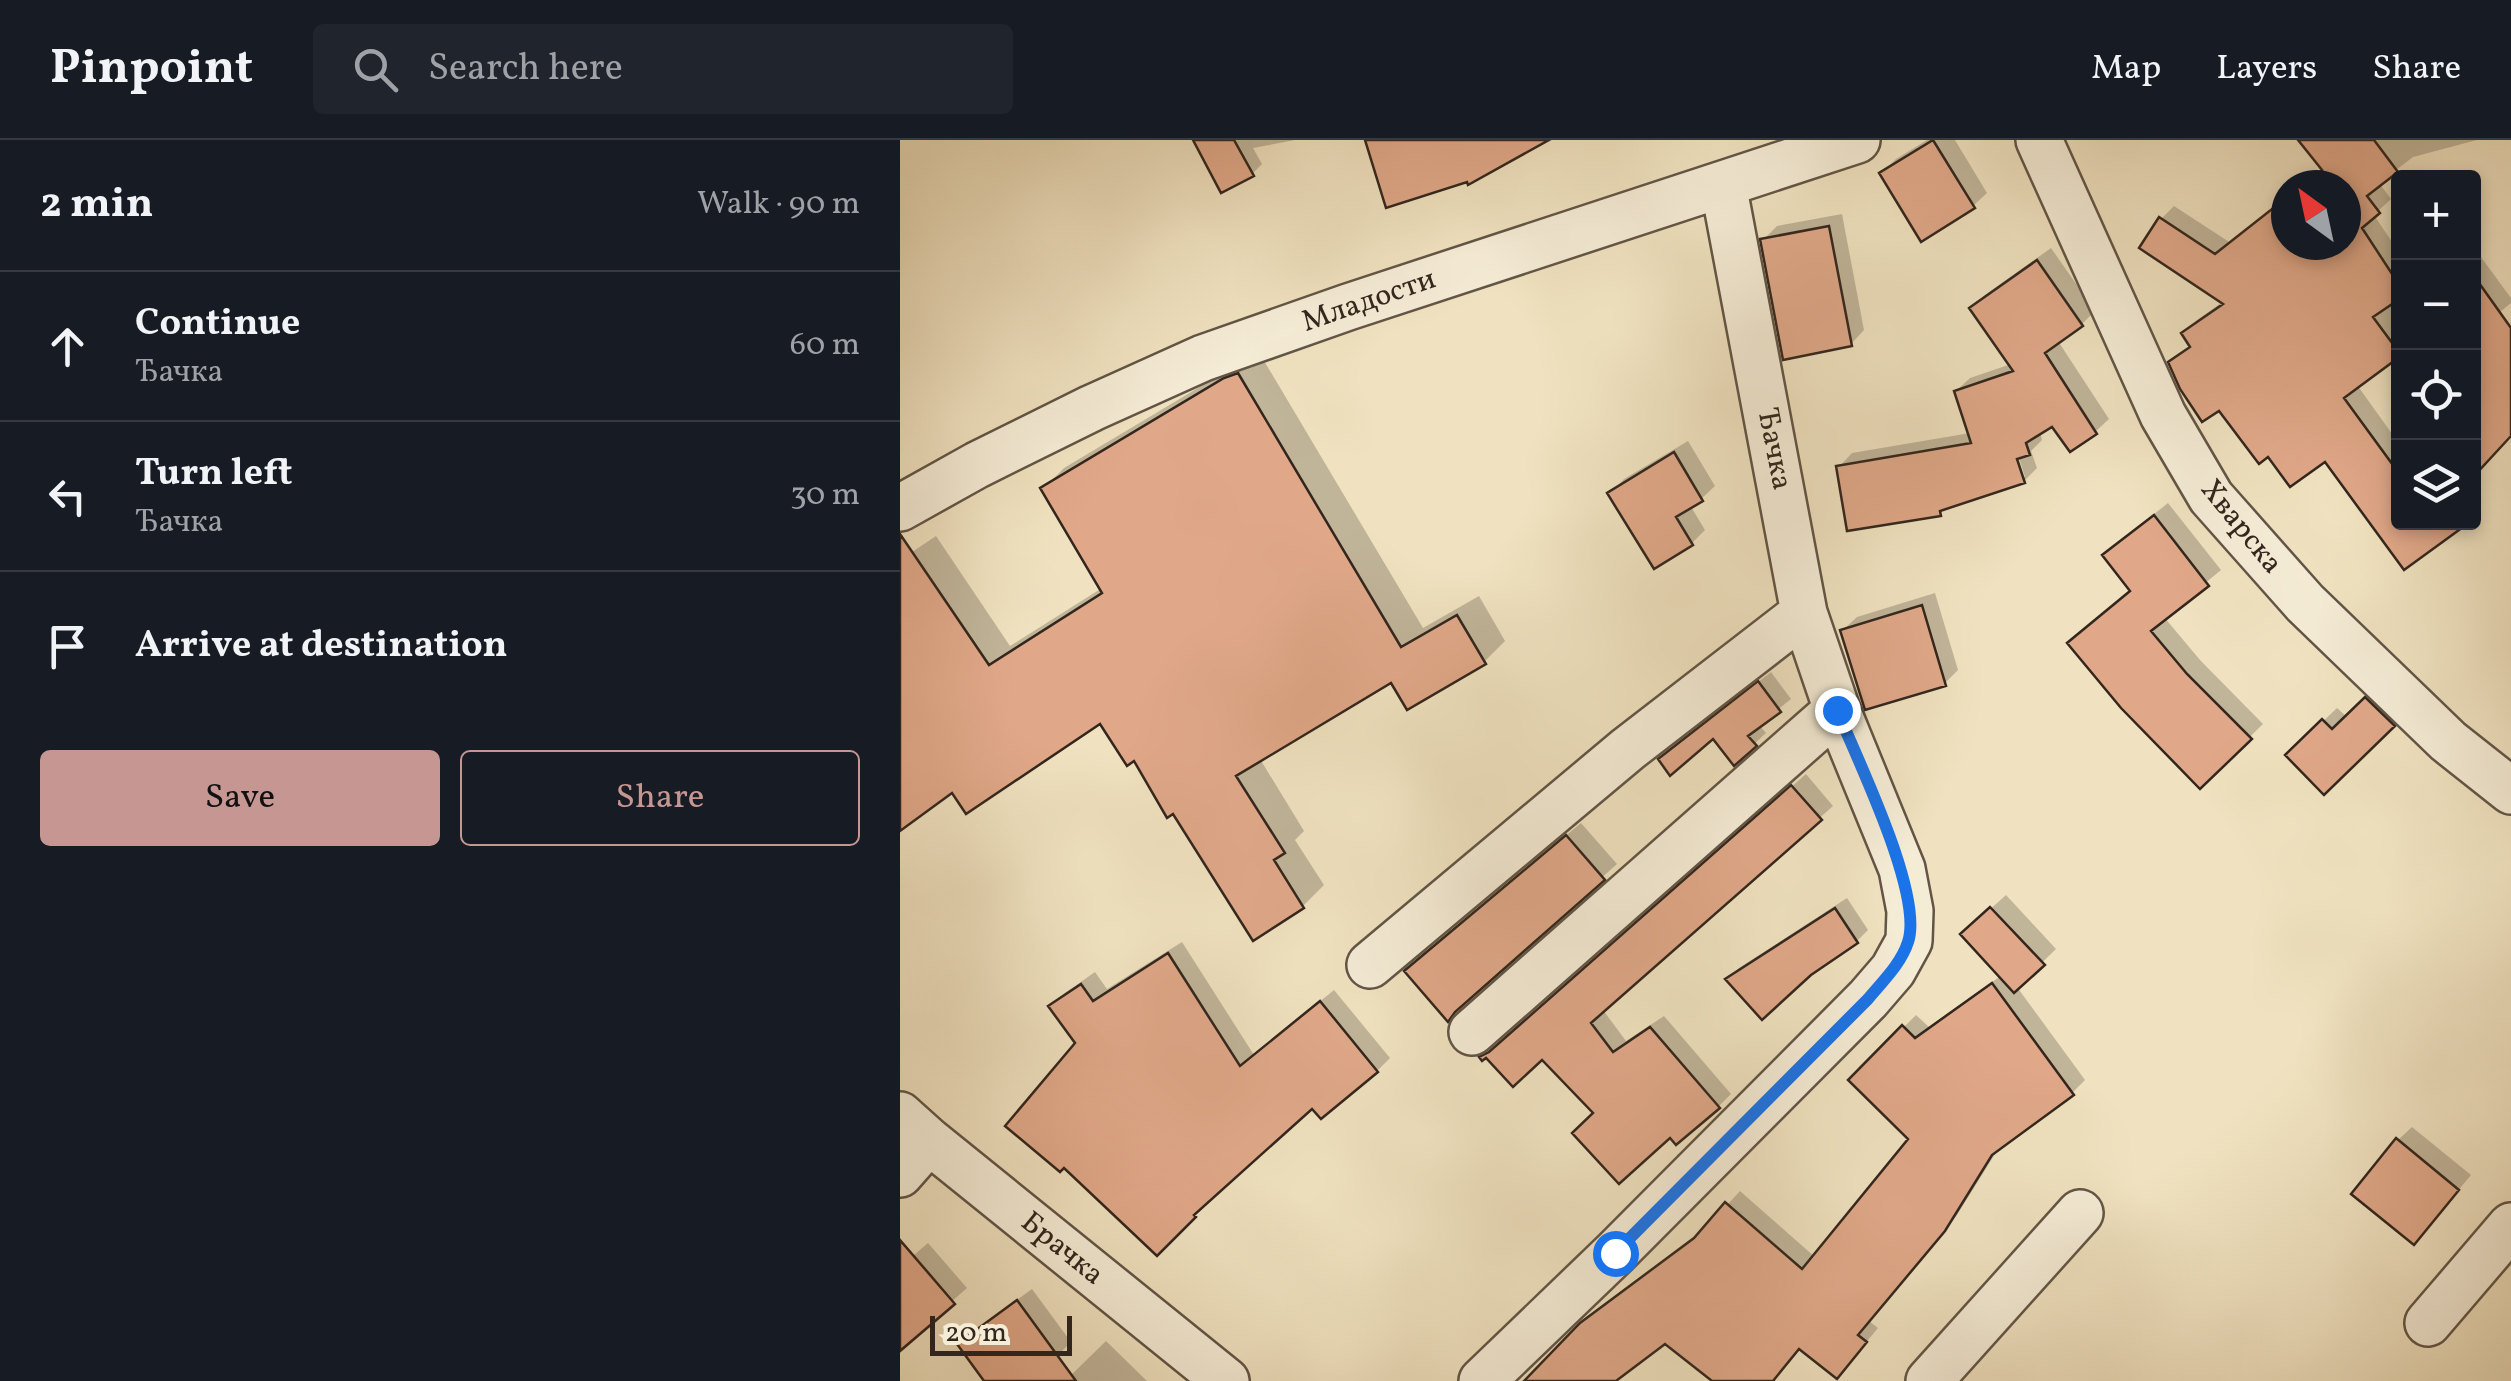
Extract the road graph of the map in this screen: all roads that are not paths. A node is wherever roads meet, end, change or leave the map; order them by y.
1 (1857, 140) edge
2 (2038, 140) edge
3 (1723, 184) junction
4 (900, 508) edge
5 (1804, 613) junction
6 (1837, 710) junction
7 (2511, 791) edge
8 (1370, 965) dead end
9 (1472, 1032) dead end
10 (910, 1143) edge
11 (2080, 1212) dead end
12 (2511, 1226) edge
13 (2428, 1322) dead end
14 (1226, 1381) edge
15 (1482, 1381) edge
16 (1929, 1381) edge

1 - 3 street, Младости
2 - 7 street, Хварска
3 - 4 street, Младости
3 - 5 street, Ђачка
5 - 6 street, Ђачка
5 - 8 street
6 - 9 street
6 - 15 street, Ђачка
10 - 14 street, Брачка
11 - 16 street
12 - 13 street

